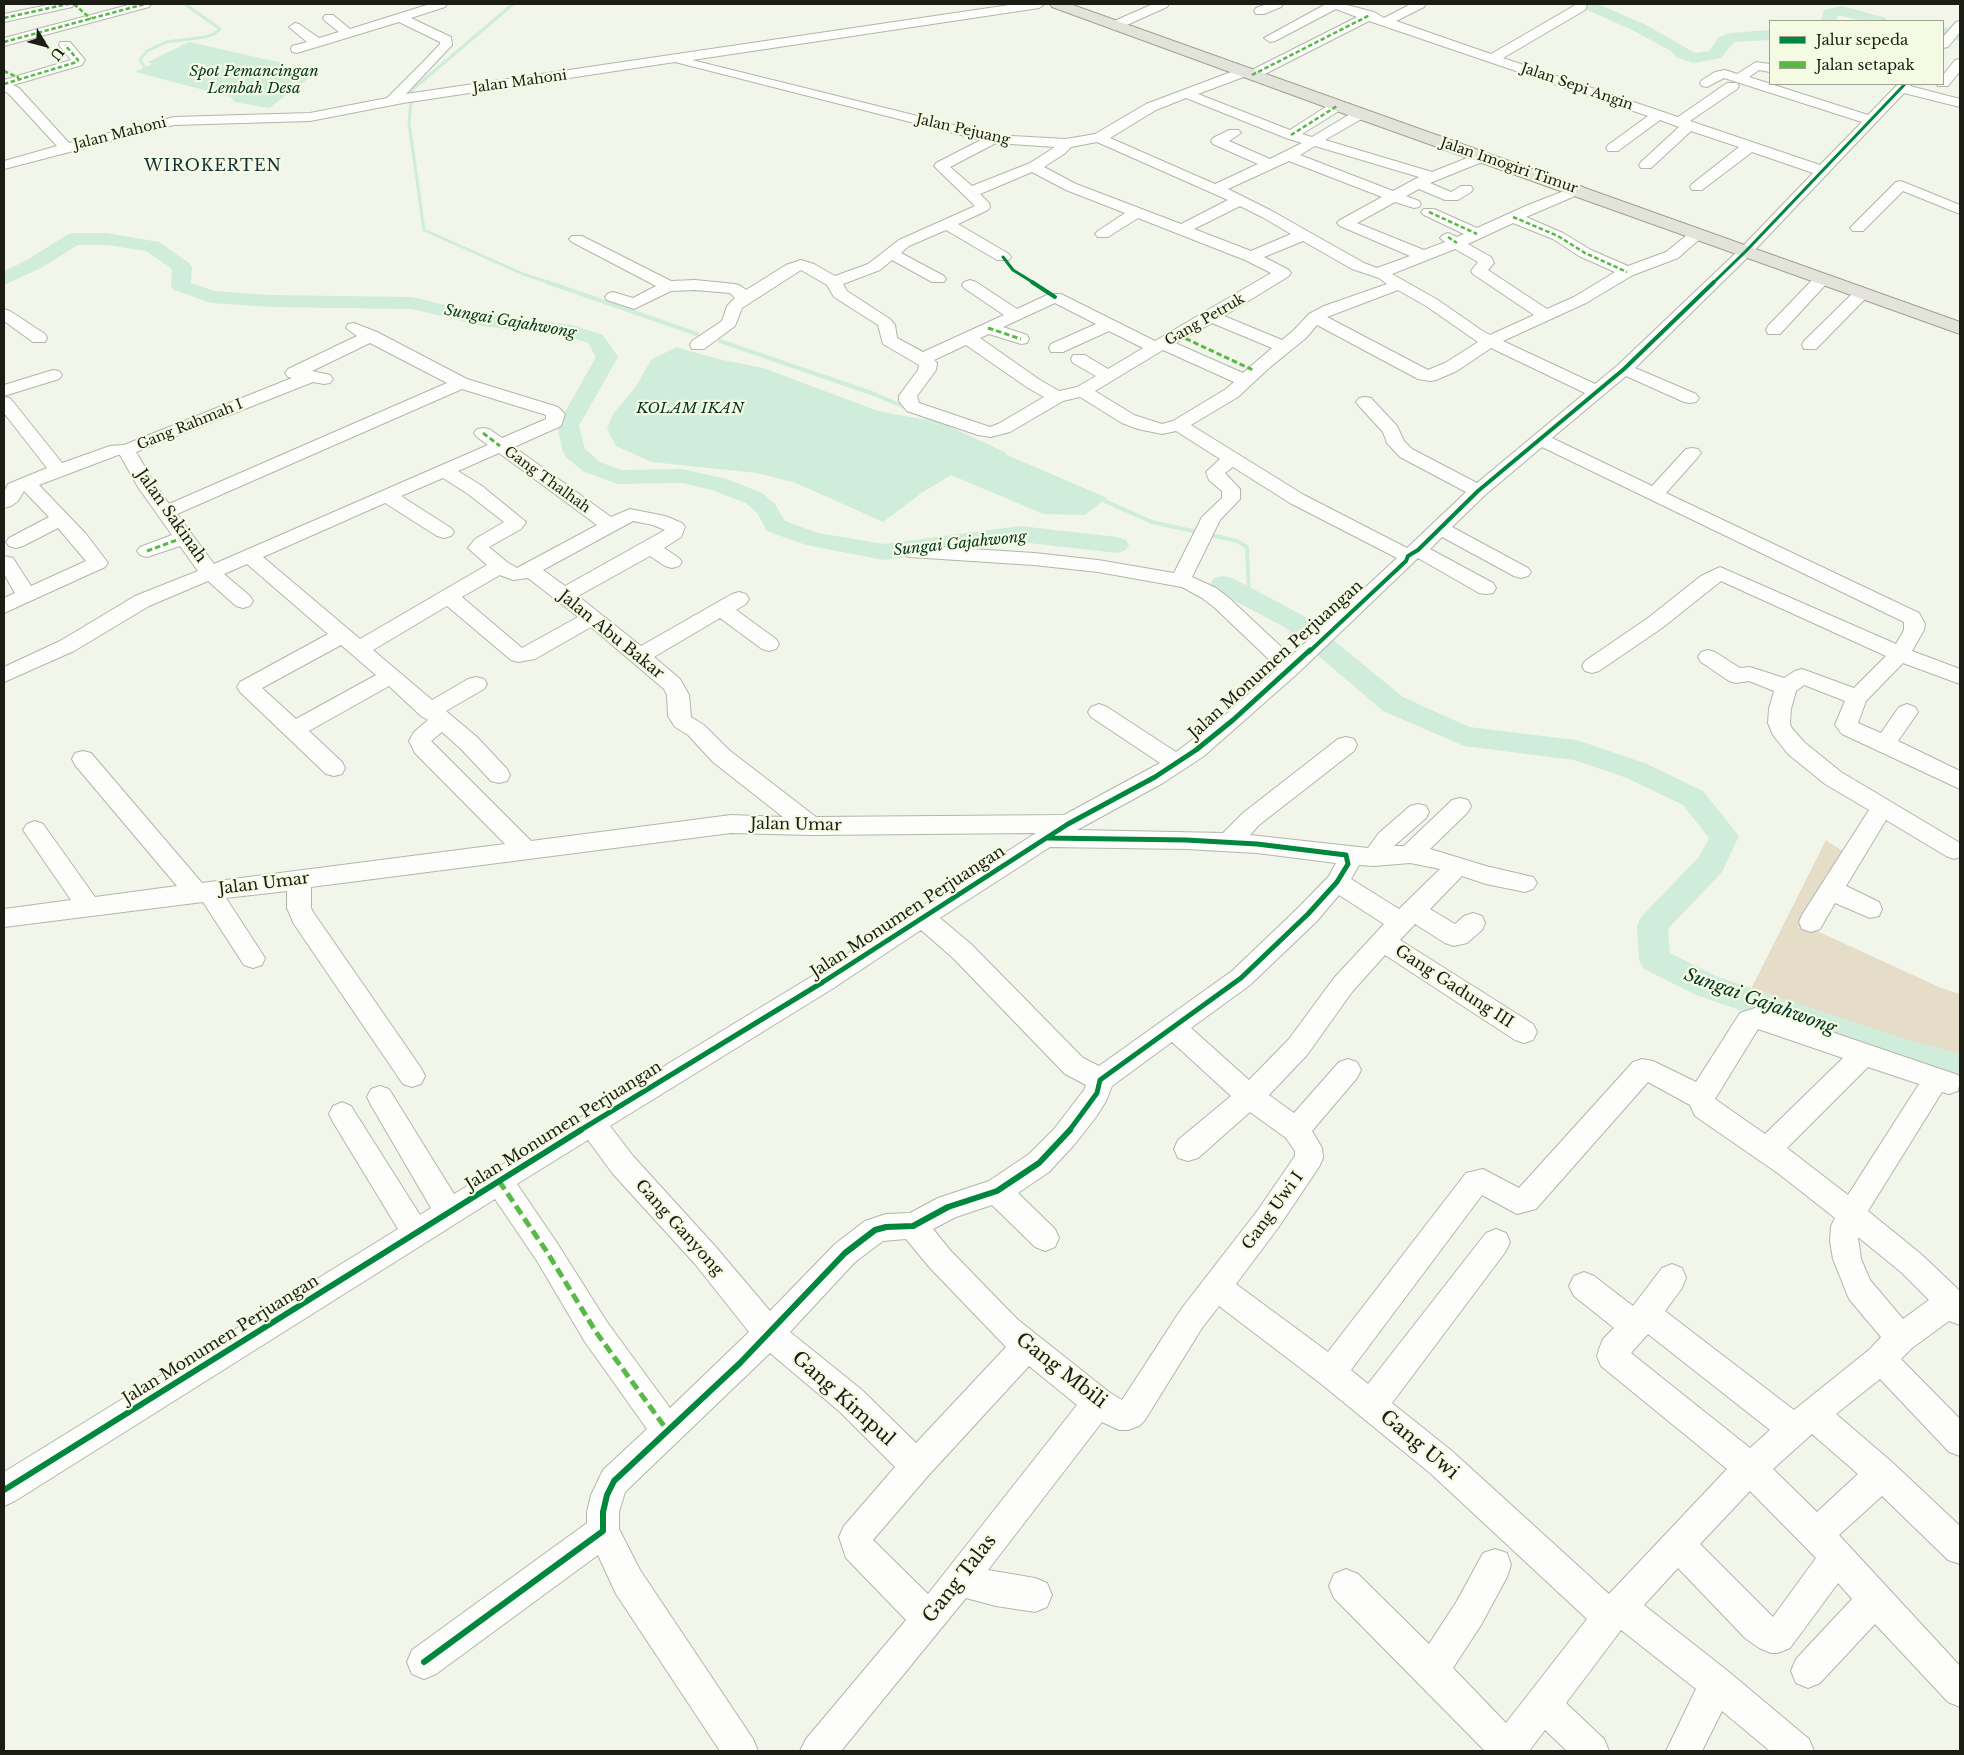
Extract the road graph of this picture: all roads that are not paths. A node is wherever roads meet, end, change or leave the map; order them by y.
1 (68, 4) edge
2 (74, 4) edge
3 (145, 4) edge
4 (441, 4) edge
5 (1039, 4) edge
6 (1057, 4) edge
7 (1163, 4) edge
8 (1277, 4) edge
9 (1333, 4) edge
10 (1420, 4) edge
11 (1354, 6) edge
12 (1581, 7) dead end
13 (415, 8) edge
14 (1260, 11) dead end
15 (1370, 15) junction
16 (4, 18) edge
17 (329, 18) dead end
18 (400, 18) junction
19 (91, 19) junction
20 (1387, 21) junction
21 (1116, 25) junction
22 (295, 27) dead end
23 (39, 34) junction
24 (349, 34) junction
25 (4, 42) edge
26 (317, 43) junction
27 (66, 45) dead end
28 (49, 48) dead end
29 (1305, 48) junction
30 (297, 49) dead end
31 (1494, 58) junction
32 (673, 59) junction
33 (1960, 64) edge
34 (1769, 68) edge
35 (4, 71) edge
36 (1248, 74) junction
37 (19, 78) junction
38 (1944, 81) edge
39 (1736, 82) junction
40 (1707, 83) dead end
41 (4, 85) edge
42 (1940, 85) edge
43 (1902, 86) edge
44 (1187, 94) junction
45 (1930, 96) junction
46 (397, 100) junction
47 (1960, 104) edge
48 (1337, 106) junction
49 (1360, 114) junction
50 (1659, 115) junction
51 (1871, 120) junction
52 (1684, 124) junction
53 (1234, 133) dead end
54 (1291, 135) junction
55 (1099, 138) junction
56 (1626, 138) junction
57 (994, 139) junction
58 (1313, 142) junction
59 (1066, 143) junction
60 (1750, 146) junction
61 (66, 148) junction
62 (1613, 148) dead end
63 (1659, 150) junction
64 (1289, 156) junction
65 (1272, 157) junction
66 (1482, 157) junction
67 (4, 165) edge
68 (1646, 165) dead end
69 (1035, 166) junction
70 (1822, 171) junction
71 (1425, 180) junction
72 (1697, 187) dead end
73 (1216, 189) junction
74 (1466, 189) dead end
75 (1577, 190) junction
76 (969, 192) junction
77 (1393, 196) junction
78 (1240, 200) junction
79 (1414, 204) dead end
80 (1960, 210) edge
81 (1137, 212) junction
82 (1429, 212) dead end
83 (1513, 217) junction
84 (1345, 223) junction
85 (947, 224) junction
86 (1858, 228) dead end
87 (1182, 229) junction
88 (1104, 234) dead end
89 (1476, 234) junction
90 (1697, 234) junction
91 (1307, 237) junction
92 (576, 239) dead end
93 (1452, 240) junction
94 (1746, 252) junction
95 (890, 253) junction
96 (1424, 256) junction
97 (1003, 257) dead end
98 (1251, 257) junction
99 (1627, 272) junction
100 (1381, 274) junction
101 (938, 279) dead end
102 (1822, 279) junction
103 (834, 282) junction
104 (970, 285) dead end
105 (1398, 285) junction
106 (668, 286) junction
107 (1862, 293) junction
108 (613, 297) dead end
109 (745, 298) junction
110 (1014, 314) junction
111 (1547, 316) junction
112 (1212, 317) junction
113 (1315, 317) junction
114 (6, 318) edge
115 (1108, 325) junction
116 (354, 328) dead end
117 (988, 328) junction
118 (1960, 328) edge
119 (1774, 330) dead end
120 (1178, 335) junction
121 (371, 336) junction
122 (39, 338) dead end
123 (968, 338) junction
124 (1021, 339) dead end
125 (1490, 341) junction
126 (698, 345) dead end
127 (1810, 345) dead end
128 (1159, 346) junction
129 (1284, 346) junction
130 (1057, 348) dead end
131 (922, 359) junction
132 (1079, 359) dead end
133 (1624, 369) junction
134 (53, 375) dead end
135 (1108, 376) junction
136 (1250, 376) junction
137 (324, 379) dead end
138 (461, 383) junction
139 (1083, 391) junction
140 (289, 392) junction
141 (1597, 392) junction
142 (4, 394) edge
143 (1057, 397) junction
144 (1690, 398) dead end
145 (1365, 402) dead end
146 (972, 413) dead end
147 (1179, 425) junction
148 (1004, 428) junction
149 (483, 434) dead end
150 (1539, 439) junction
151 (500, 446) junction
152 (1692, 453) dead end
153 (129, 456) junction
154 (1232, 458) junction
155 (58, 470) junction
156 (444, 471) junction
157 (26, 482) junction
158 (1478, 491) junction
159 (1654, 495) junction
160 (387, 496) junction
161 (4, 502) edge
162 (166, 512) junction
163 (60, 519) junction
164 (611, 526) junction
165 (1439, 528) junction
166 (444, 532) dead end
167 (185, 537) junction
168 (16, 542) dead end
169 (650, 548) junction
170 (147, 551) dead end
171 (910, 551) dead end
172 (1413, 553) junction
173 (249, 556) junction
174 (6, 562) dead end
175 (672, 562) dead end
176 (500, 566) junction
177 (530, 569) junction
178 (1521, 572) dead end
179 (210, 573) junction
180 (1182, 580) junction
181 (1486, 588) dead end
182 (26, 594) junction
183 (447, 596) junction
184 (563, 596) junction
185 (739, 599) dead end
186 (243, 601) dead end
187 (4, 606) edge
188 (721, 609) junction
189 (592, 618) junction
190 (343, 636) junction
191 (769, 644) dead end
192 (359, 649) junction
193 (1900, 654) junction
194 (639, 656) junction
195 (1708, 657) dead end
196 (1592, 666) dead end
197 (1291, 668) junction
198 (4, 675) edge
199 (391, 676) junction
200 (1960, 677) edge
201 (476, 684) dead end
202 (1786, 687) junction
203 (1857, 698) junction
204 (1099, 712) dead end
205 (1907, 712) dead end
206 (436, 716) junction
207 (294, 730) junction
208 (1885, 744) junction
209 (1346, 746) dead end
210 (83, 759) dead end
211 (1176, 763) junction
212 (334, 768) dead end
213 (499, 775) dead end
214 (1958, 776) edge
215 (1460, 806) dead end
216 (1882, 806) junction
217 (1418, 812) dead end
218 (811, 826) junction
219 (35, 830) dead end
220 (1058, 831) junction
221 (1229, 842) junction
222 (525, 850) junction
223 (1954, 850) dead end
224 (1410, 854) junction
225 (1346, 855) junction
226 (1374, 857) junction
227 (1458, 866) junction
228 (299, 880) junction
229 (1337, 882) junction
230 (1525, 883) dead end
231 (1830, 890) junction
232 (203, 892) junction
233 (89, 907) junction
234 (1870, 909) dead end
235 (922, 917) junction
236 (1407, 917) junction
237 (4, 918) edge
238 (1811, 922) dead end
239 (1473, 923) dead end
240 (1384, 942) junction
241 (252, 958) dead end
242 (1173, 1027) junction
243 (1524, 1032) dead end
244 (1863, 1055) junction
245 (1348, 1070) dead end
246 (412, 1076) dead end
247 (1100, 1080) junction
248 (1250, 1096) junction
249 (380, 1097) dead end
250 (1701, 1098) junction
251 (342, 1114) dead end
252 (592, 1123) junction
253 (1296, 1130) junction
254 (1188, 1150) dead end
255 (1766, 1151) junction
256 (498, 1181) junction
257 (997, 1191) junction
258 (449, 1212) junction
259 (1851, 1214) junction
260 (913, 1226) junction
261 (416, 1233) junction
262 (1045, 1238) dead end
263 (1496, 1242) dead end
264 (1672, 1278) dead end
265 (1216, 1286) junction
266 (1584, 1286) dead end
267 (1956, 1307) edge
268 (1641, 1320) junction
269 (769, 1332) junction
270 (1027, 1346) junction
271 (1891, 1349) junction
272 (1331, 1373) junction
273 (1098, 1403) junction
274 (1371, 1405) junction
275 (1804, 1422) junction
276 (667, 1430) junction
277 (1960, 1441) edge
278 (916, 1466) junction
279 (1750, 1468) junction
280 (1882, 1474) junction
281 (4, 1490) edge
282 (604, 1531) junction
283 (1816, 1534) junction
284 (1678, 1545) junction
285 (1960, 1548) edge
286 (1837, 1557) junction
287 (1495, 1565) dead end
288 (960, 1580) junction
289 (1346, 1586) dead end
290 (1035, 1595) dead end
291 (1875, 1599) junction
292 (1615, 1612) junction
293 (929, 1619) junction
294 (424, 1662) dead end
295 (1432, 1671) junction
296 (1808, 1671) dead end
297 (1717, 1684) junction
298 (1960, 1690) edge
299 (1542, 1704) junction
300 (741, 1751) edge
301 (818, 1751) edge
302 (1508, 1751) edge
303 (1592, 1751) edge
304 (1683, 1751) edge
305 (1797, 1751) edge

1 - 16 street
2 - 19 street
3 - 19 street
4 - 13 street
5 - 32 street, Jalan Mahoni
6 - 21 main road, Jalan Imogiri Timur
7 - 21 street
8 - 14 street
9 - 11 street, Jalan Sepi Angin
9 - 29 street
10 - 20 street
11 - 15 street, Jalan Sepi Angin
12 - 31 street
13 - 18 street
15 - 20 street, Jalan Sepi Angin
15 - 29 street, Jalan Pejuang
17 - 24 street
18 - 24 street
18 - 46 street
19 - 23 street
20 - 31 street, Jalan Sepi Angin
21 - 36 main road, Jalan Imogiri Timur
22 - 26 street
23 - 25 street
23 - 28 street
24 - 26 street
26 - 30 street
27 - 37 street
29 - 36 street, Jalan Pejuang
31 - 50 street, Jalan Sepi Angin
32 - 46 street, Jalan Mahoni
32 - 57 street, Jalan Pejuang
33 - 38 street
34 - 39 street
35 - 37 street
36 - 44 street, Jalan Pejuang
36 - 48 main road, Jalan Imogiri Timur
37 - 41 street
39 - 40 street
39 - 51 street
39 - 52 street
41 - 61 street
42 - 45 street
43 - 45 street
43 - 51 street, Jalan Monumen Perjuangan
44 - 54 street
44 - 55 street, Jalan Pejuang
45 - 47 street
46 - 61 street, Jalan Mahoni
48 - 49 main road, Jalan Imogiri Timur
48 - 54 street
49 - 58 street
49 - 66 main road, Jalan Imogiri Timur
50 - 52 street, Jalan Sepi Angin
50 - 56 street
51 - 70 street, Jalan Monumen Perjuangan
52 - 60 street, Jalan Sepi Angin
52 - 63 street
53 - 65 street
54 - 58 street
55 - 59 street, Jalan Pejuang
55 - 73 street
56 - 62 street
56 - 63 street
57 - 59 street, Jalan Pejuang
57 - 76 street
58 - 64 street
58 - 71 street
59 - 69 street
60 - 70 street, Jalan Sepi Angin
60 - 72 street
61 - 67 street, Jalan Mahoni
63 - 68 street
64 - 65 street
64 - 77 street
65 - 73 street
66 - 71 street
66 - 75 main road, Jalan Imogiri Timur
69 - 76 street
69 - 81 street, Gang Petruk
70 - 94 street, Jalan Monumen Perjuangan
71 - 74 street
71 - 77 street
73 - 78 street
75 - 83 street
75 - 90 main road, Jalan Imogiri Timur
76 - 85 street
77 - 79 street
77 - 84 street
78 - 87 street
78 - 91 street
80 - 86 street
81 - 87 street, Gang Petruk
81 - 88 street
82 - 89 street
83 - 89 street
83 - 99 street
84 - 91 street
84 - 96 street
85 - 95 street
85 - 97 street
87 - 98 street, Gang Petruk
89 - 93 street
90 - 94 main road, Jalan Imogiri Timur
90 - 99 street
91 - 98 street
91 - 100 street
92 - 106 street
93 - 96 street
93 - 111 street
94 - 102 main road, Jalan Imogiri Timur
94 - 133 street, Jalan Monumen Perjuangan
95 - 101 street
95 - 103 street
96 - 100 street
98 - 112 street, Gang Petruk
99 - 111 street
100 - 105 street
102 - 107 main road, Jalan Imogiri Timur
102 - 119 street
103 - 109 street
103 - 131 street
104 - 110 street
105 - 113 street
105 - 125 street
106 - 108 street
106 - 109 street
107 - 118 main road, Jalan Imogiri Timur
107 - 127 street
109 - 126 street
110 - 115 street, Gang Petruk
110 - 117 street, Gang Petruk
111 - 125 street
112 - 120 street, Gang Petruk
112 - 129 street
113 - 125 street
113 - 129 street
114 - 122 street
115 - 128 street, Gang Petruk
115 - 130 street
116 - 121 street
117 - 123 street, Gang Petruk
117 - 124 street
120 - 128 street, Gang Petruk
120 - 136 street
121 - 138 street
121 - 140 street
123 - 131 street, Gang Petruk
123 - 143 street
125 - 141 street
128 - 135 street
128 - 136 street
129 - 136 street
131 - 148 street
132 - 135 street
133 - 141 street, Jalan Monumen Perjuangan
133 - 144 street
134 - 142 street
135 - 139 street
136 - 147 street
137 - 140 street, Gang Rahmah I
138 - 151 street
138 - 162 street
139 - 143 street
139 - 147 street
140 - 153 street, Gang Rahmah I
141 - 150 street, Jalan Monumen Perjuangan
142 - 155 street
143 - 148 street
145 - 158 street
146 - 148 street
147 - 154 street
149 - 151 street, Gang Thalhah
150 - 158 street, Jalan Monumen Perjuangan
150 - 159 street
151 - 156 street
151 - 164 street, Gang Thalhah
152 - 159 street
153 - 155 street, Gang Rahmah I
153 - 162 street, Jalan Sakinah
154 - 172 street
154 - 180 street
155 - 157 street, Gang Rahmah I
156 - 160 street
156 - 176 street
157 - 161 street, Gang Rahmah I
157 - 163 street
158 - 165 street, Jalan Monumen Perjuangan
159 - 193 street
160 - 166 street
160 - 173 street
162 - 167 street, Jalan Sakinah
163 - 168 street
163 - 182 street
164 - 169 street
164 - 177 street
165 - 172 street, Jalan Monumen Perjuangan
165 - 178 street
167 - 170 street
167 - 179 street, Jalan Sakinah
169 - 175 street
169 - 184 street
171 - 180 street
172 - 181 street
172 - 197 street, Jalan Monumen Perjuangan
173 - 179 street
173 - 190 street
174 - 182 street
176 - 177 street
176 - 183 street
177 - 184 street, Jalan Abu Bakar
179 - 186 street
179 - 198 street, Jalan Sakinah
180 - 197 street
182 - 187 street
183 - 189 street
183 - 192 street
184 - 189 street, Jalan Abu Bakar
185 - 188 street
188 - 191 street
188 - 194 street
189 - 194 street, Jalan Abu Bakar
190 - 192 street
190 - 207 street
192 - 199 street
193 - 196 street
193 - 200 street
193 - 203 street
194 - 218 street, Jalan Abu Bakar
195 - 202 street
197 - 211 street, Jalan Monumen Perjuangan
199 - 206 street
199 - 207 street
201 - 206 street
202 - 203 street
202 - 216 street
203 - 208 street
204 - 211 street
205 - 208 street
206 - 213 street
206 - 222 street
207 - 212 street
208 - 214 street
209 - 221 street
210 - 232 street
211 - 220 street, Jalan Monumen Perjuangan
215 - 224 street
216 - 223 street
216 - 231 street
217 - 226 street
218 - 220 street, Jalan Umar
218 - 222 street, Jalan Umar
219 - 233 street
220 - 221 street, Jalan Umar
220 - 235 street, Jalan Monumen Perjuangan
221 - 225 street, Jalan Umar
222 - 228 street, Jalan Umar
224 - 226 street, Jalan Umar
224 - 227 street, Jalan Umar
225 - 226 street, Jalan Umar
225 - 229 street
227 - 230 street, Jalan Umar
227 - 236 street
228 - 232 street, Jalan Umar
228 - 246 street
229 - 236 street
229 - 242 street
231 - 234 street
231 - 238 street
232 - 233 street, Jalan Umar
232 - 241 street
233 - 237 street, Jalan Umar
235 - 247 street
235 - 252 street, Jalan Monumen Perjuangan
236 - 239 street
236 - 240 street
240 - 243 street, Gang Gadung III
240 - 248 street
242 - 247 street
242 - 248 street, Gang Uwi I
244 - 250 street
244 - 255 street
244 - 259 street
245 - 253 street
247 - 257 street
248 - 253 street, Gang Uwi I
248 - 254 street
249 - 258 street
250 - 255 street
250 - 272 street
251 - 261 street
252 - 256 street, Jalan Monumen Perjuangan
252 - 269 street, Gang Ganyong
253 - 265 street, Gang Uwi I
255 - 259 street
256 - 258 street, Jalan Monumen Perjuangan
256 - 276 street
257 - 260 street
257 - 262 street
258 - 261 street, Jalan Monumen Perjuangan
259 - 267 street
259 - 271 street
260 - 269 street
260 - 270 street, Gang Mbili
261 - 281 street, Jalan Monumen Perjuangan
263 - 274 street
264 - 268 street
265 - 272 street, Gang Uwi
265 - 273 street, Gang Mbili
266 - 268 street
267 - 271 street
268 - 275 street
268 - 279 street
269 - 276 street
269 - 278 street, Gang Kimpul
270 - 273 street, Gang Mbili
270 - 278 street
271 - 275 street
271 - 277 street
272 - 274 street, Gang Uwi
273 - 288 street, Gang Talas
274 - 292 street, Gang Uwi
275 - 279 street
275 - 280 street
276 - 282 street
278 - 293 street
279 - 283 street
279 - 284 street
280 - 283 street
280 - 285 street
282 - 294 street
282 - 300 street
283 - 286 street
284 - 286 street
284 - 292 street
286 - 291 street
287 - 295 street
288 - 290 street
288 - 293 street, Gang Talas
289 - 295 street
291 - 296 street
291 - 298 street
292 - 297 street, Gang Uwi
292 - 299 street
293 - 301 street, Gang Talas
295 - 302 street
297 - 304 street
297 - 305 street, Gang Uwi
299 - 302 street
299 - 303 street

